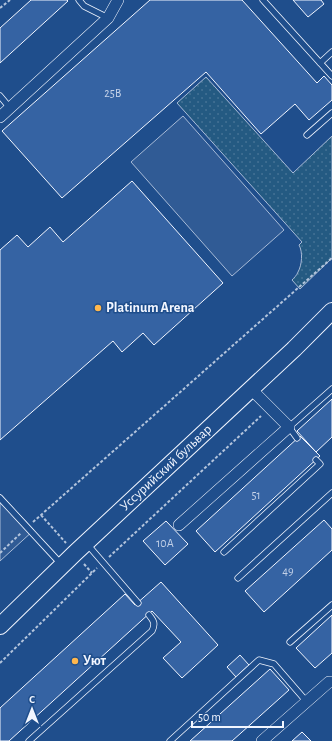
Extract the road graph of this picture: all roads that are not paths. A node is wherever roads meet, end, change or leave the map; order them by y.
1 (79, 0) edge
2 (118, 0) edge
3 (263, 0) edge
4 (108, 18) junction
5 (332, 52) edge
6 (320, 63) junction
7 (332, 76) edge
8 (0, 96) edge
9 (10, 108) junction
10 (332, 113) edge
11 (0, 117) edge
12 (307, 135) dead end
13 (332, 311) edge
14 (251, 389) junction
15 (332, 389) edge
16 (289, 428) junction
17 (297, 438) dead end
18 (316, 460) dead end
19 (332, 493) edge
20 (0, 498) edge
21 (179, 525) dead end
22 (86, 542) junction
23 (224, 552) dead end
24 (62, 565) junction
25 (238, 578) dead end
26 (138, 603) dead end
27 (332, 604) edge
28 (148, 615) dead end
29 (0, 626) edge
30 (290, 642) dead end
31 (332, 682) edge
32 (307, 702) junction
33 (29, 741) edge
34 (170, 741) edge
35 (262, 741) edge

1 - 4 lane
2 - 4 street
3 - 6 lane
4 - 9 street
5 - 6 lane
6 - 7 lane
8 - 9 lane
9 - 11 street
10 - 12 lane
13 - 14 street, Уссурийский бульвар
14 - 16 street
14 - 22 street, Уссурийский бульвар
15 - 16 lane
16 - 17 lane
16 - 21 street
18 - 23 lane
19 - 25 lane
20 - 24 lane
22 - 24 street, Уссурийский бульвар
22 - 26 lane
24 - 29 street, Уссурийский бульвар
27 - 30 lane
28 - 33 lane
31 - 32 street
32 - 34 lane
32 - 35 street

